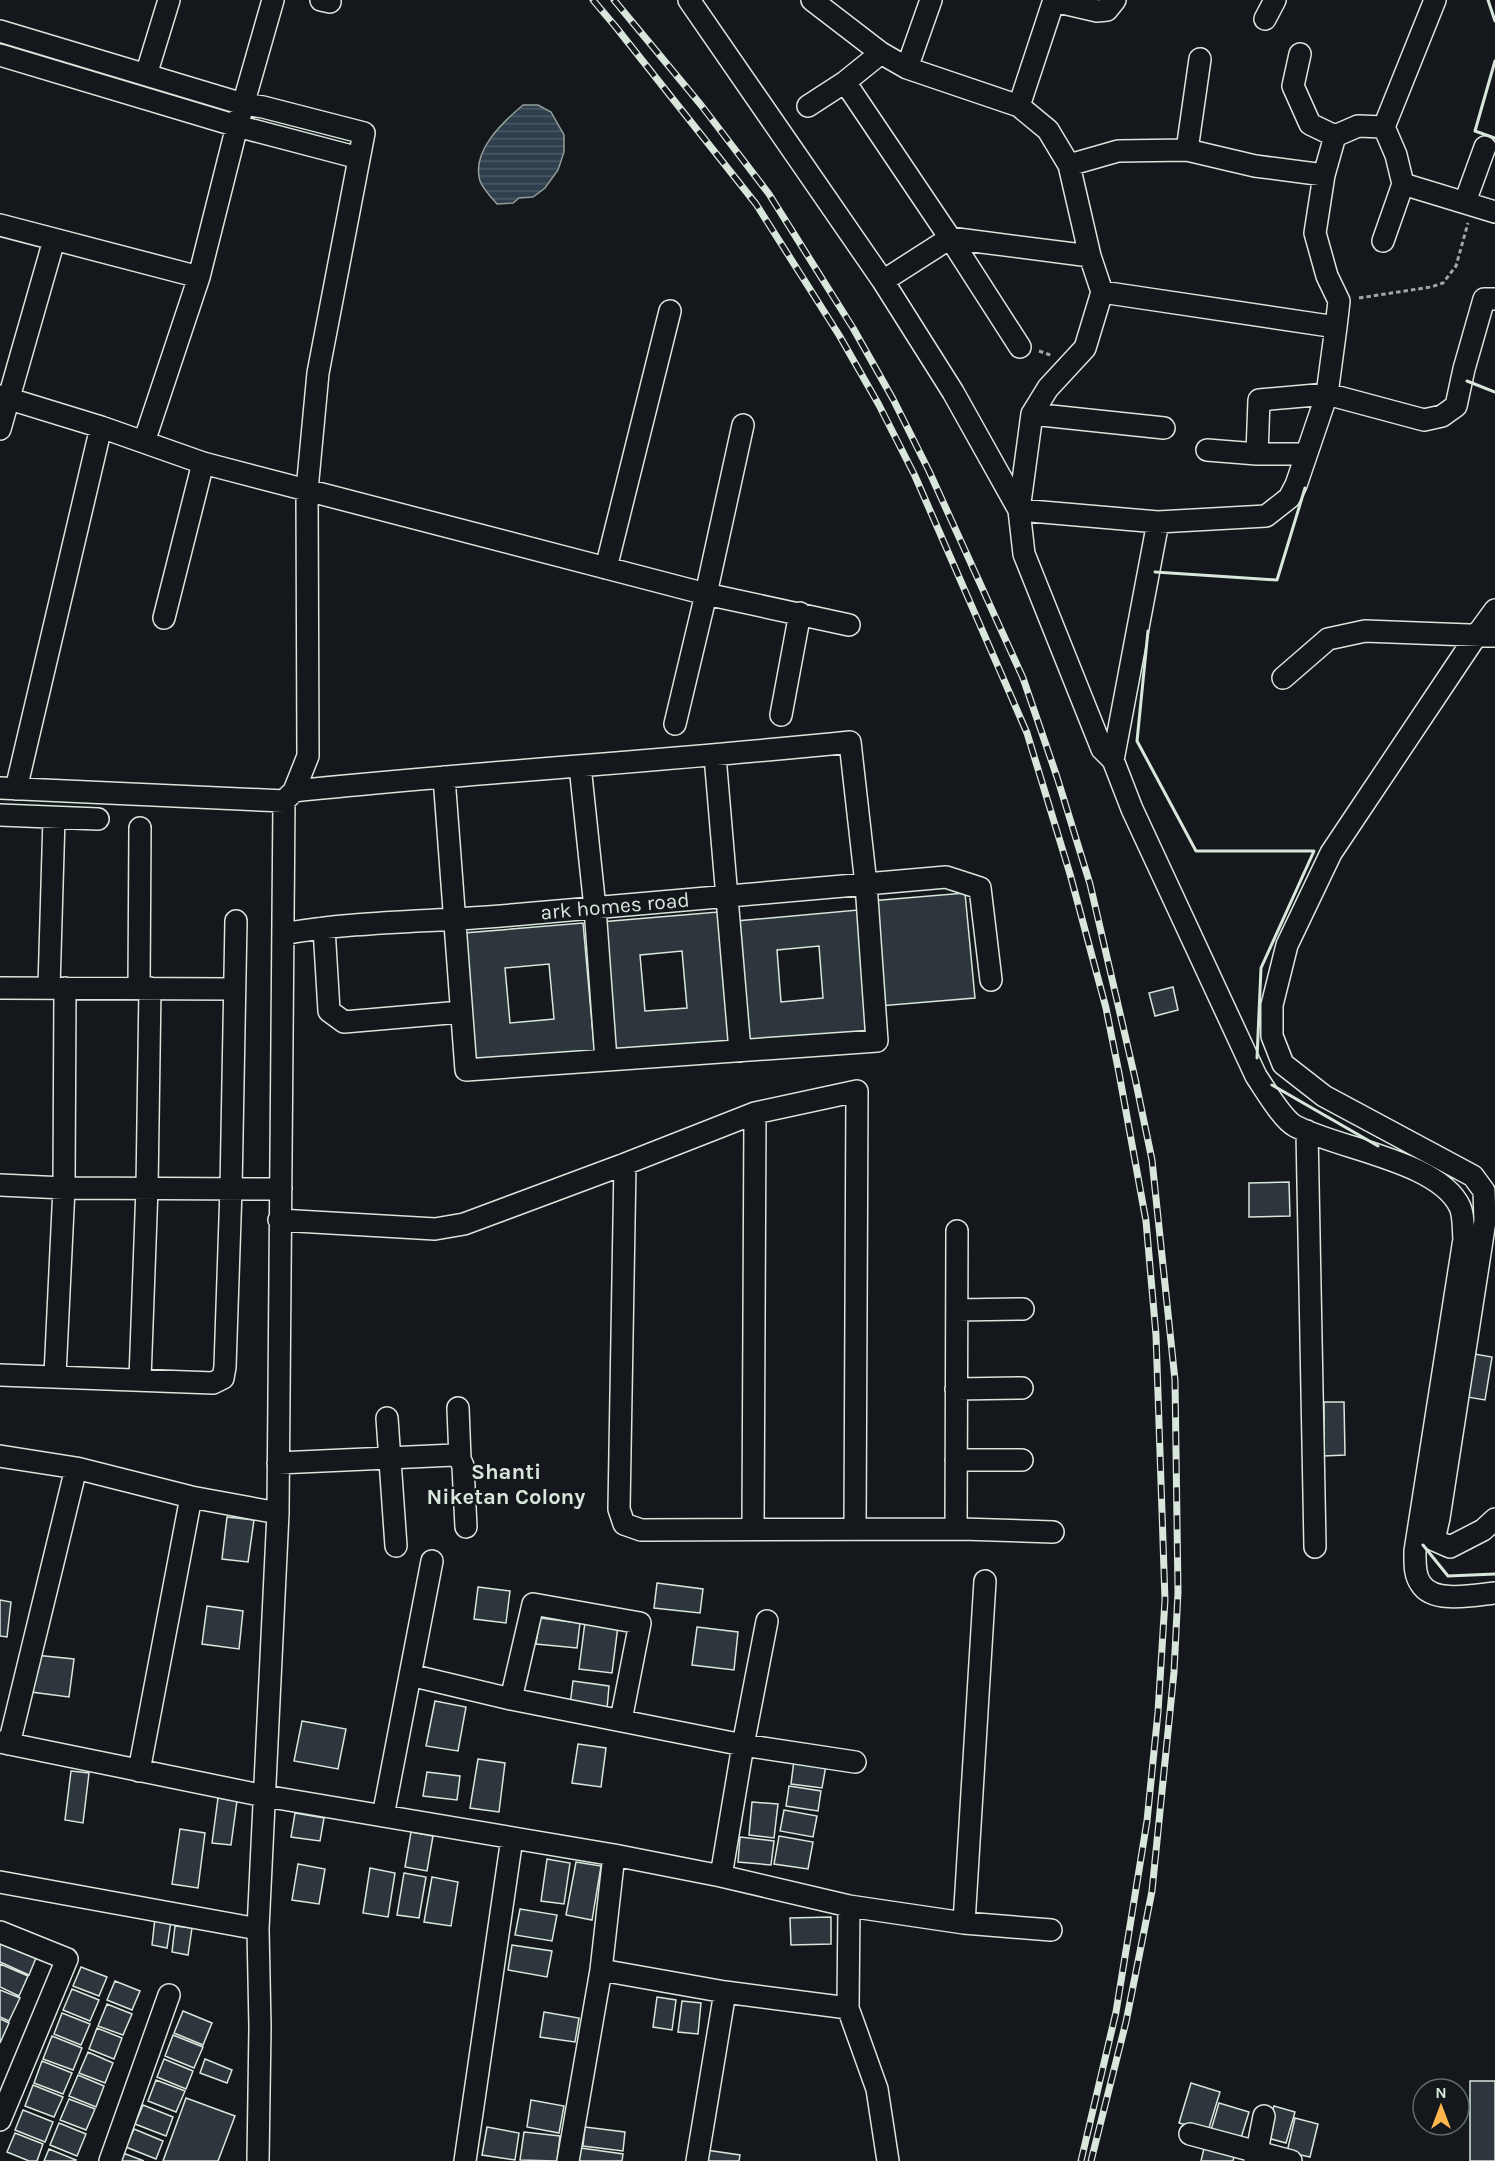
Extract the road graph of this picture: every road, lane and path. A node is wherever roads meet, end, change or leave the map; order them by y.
1 (169, 0) edge
2 (273, 0) edge
3 (689, 0) edge
4 (812, 0) edge
5 (932, 0) edge
6 (1054, 0) edge
7 (1115, 0) edge
8 (1275, 0) edge
9 (1435, 0) edge
10 (1265, 19) dead end
11 (0, 31) edge
12 (881, 53) junction
13 (1300, 54) dead end
14 (0, 55) edge
15 (1200, 59) dead end
16 (907, 68) junction
17 (146, 75) junction
18 (845, 82) junction
19 (243, 104) junction
20 (808, 106) dead end
21 (1019, 106) junction
22 (237, 126) junction
23 (1383, 127) junction
24 (1335, 136) junction
25 (1485, 147) dead end
26 (1187, 150) junction
27 (359, 158) junction
28 (1069, 165) junction
29 (1324, 175) junction
30 (1403, 183) junction
31 (1469, 204) junction
32 (1495, 212) edge
33 (0, 225) edge
34 (950, 238) junction
35 (54, 240) junction
36 (1383, 241) dead end
37 (1089, 256) junction
38 (199, 277) junction
39 (883, 281) junction
40 (1102, 292) junction
41 (1495, 299) edge
42 (1339, 301) junction
43 (670, 311) dead end
44 (1336, 327) junction
45 (1020, 347) joint
46 (1080, 356) junction
47 (1327, 394) junction
48 (4, 397) edge
49 (1032, 414) junction
50 (743, 425) dead end
51 (101, 428) junction
52 (1164, 428) dead end
53 (0, 429) edge
54 (144, 442) junction
55 (1207, 450) dead end
56 (1257, 454) junction
57 (1306, 454) junction
58 (203, 463) junction
59 (307, 490) junction
60 (1019, 510) junction
61 (1158, 522) junction
62 (606, 568) junction
63 (706, 594) junction
64 (1495, 610) edge
65 (800, 613) junction
66 (164, 618) dead end
67 (849, 625) dead end
68 (1485, 636) edge
69 (1283, 678) dead end
70 (781, 715) dead end
71 (675, 724) dead end
72 (715, 756) junction
73 (1113, 760) junction
74 (580, 766) junction
75 (444, 777) junction
76 (8, 789) edge
77 (289, 796) junction
78 (0, 815) edge
79 (54, 818) junction
80 (98, 819) dead end
81 (140, 828) dead end
82 (866, 884) junction
83 (727, 897) junction
84 (595, 908) junction
85 (454, 920) junction
86 (236, 921) dead end
87 (324, 928) junction
88 (283, 934) junction
89 (991, 980) dead end
90 (0, 987) edge
91 (57, 987) junction
92 (145, 988) junction
93 (234, 989) junction
94 (461, 1012) junction
95 (740, 1051) junction
96 (606, 1060) junction
97 (755, 1113) junction
98 (1307, 1131) junction
99 (625, 1164) junction
100 (0, 1185) edge
101 (64, 1188) junction
102 (147, 1188) junction
103 (231, 1189) junction
104 (281, 1189) junction
105 (279, 1220) junction
106 (957, 1231) dead end
107 (1023, 1309) dead end
108 (957, 1310) junction
109 (0, 1375) edge
110 (55, 1375) junction
111 (140, 1378) junction
112 (1022, 1388) dead end
113 (956, 1389) junction
114 (458, 1408) dead end
115 (387, 1418) dead end
116 (0, 1456) edge
117 (391, 1458) junction
118 (460, 1459) junction
119 (956, 1460) junction
120 (1022, 1460) dead end
121 (278, 1463) junction
122 (76, 1468) junction
123 (191, 1497) junction
124 (278, 1513) junction
125 (1495, 1519) edge
126 (466, 1527) dead end
127 (753, 1529) junction
128 (855, 1529) junction
129 (956, 1529) junction
130 (1053, 1532) dead end
131 (396, 1546) dead end
132 (1315, 1547) dead end
133 (432, 1561) dead end
134 (985, 1581) dead end
135 (1495, 1593) edge
136 (767, 1621) dead end
137 (410, 1675) junction
138 (512, 1699) junction
139 (621, 1720) junction
140 (4, 1743) edge
141 (743, 1745) junction
142 (855, 1762) dead end
143 (139, 1771) junction
144 (265, 1796) junction
145 (383, 1816) junction
146 (512, 1838) junction
147 (614, 1855) junction
148 (721, 1876) junction
149 (0, 1882) edge
150 (849, 1906) junction
151 (964, 1923) junction
152 (258, 1929) junction
153 (1051, 1930) dead end
154 (0, 1932) edge
155 (601, 1970) junction
156 (725, 1992) junction
157 (170, 1995) dead end
158 (848, 2008) junction
159 (1264, 2116) dead end
160 (0, 2120) edge
161 (1190, 2134) dead end
162 (1257, 2156) edge
163 (110, 2161) edge
164 (258, 2161) edge
165 (465, 2161) edge
166 (568, 2161) edge
167 (697, 2161) edge
168 (888, 2161) edge
169 (1291, 2161) edge

1 - 17 street
2 - 19 street
3 - 39 street
4 - 12 street
5 - 16 street
6 - 7 street
6 - 21 street
8 - 10 street
9 - 23 street
11 - 17 street
12 - 16 street
12 - 18 street
13 - 24 street
14 - 22 street
15 - 26 street
16 - 21 street
17 - 19 street
18 - 20 street
18 - 34 street
19 - 22 street
19 - 27 street
21 - 28 street
22 - 27 street
22 - 38 street
23 - 24 street
23 - 30 street
24 - 29 street
25 - 31 street
26 - 28 street
26 - 29 street
27 - 59 street
28 - 37 street
29 - 42 street
30 - 31 street
30 - 36 street
31 - 32 street
31 - 42 path
33 - 35 street
34 - 37 street
34 - 39 street
34 - 45 street
35 - 38 street
35 - 48 street
37 - 40 street
38 - 54 street
39 - 60 street
40 - 44 street
40 - 46 street
41 - 47 street
42 - 44 street
43 - 62 street
44 - 47 street
45 - 46 path
46 - 49 street
47 - 56 street
47 - 57 street
48 - 51 street
48 - 53 street
49 - 52 street
49 - 60 street
50 - 63 street
51 - 54 street
51 - 76 street
54 - 58 street
55 - 56 street
56 - 57 street
57 - 61 street
58 - 59 street
58 - 66 street
59 - 62 street
59 - 77 street
60 - 61 street
60 - 73 street
61 - 73 street
62 - 63 street
63 - 65 street
63 - 71 street
64 - 68 street
65 - 67 street
65 - 70 street
68 - 69 street
68 - 125 street
72 - 74 street
72 - 82 street
72 - 83 street
73 - 98 street
74 - 75 street
74 - 84 street
75 - 77 street
75 - 85 street
76 - 77 street
77 - 88 street
78 - 79 street
79 - 80 street
79 - 91 street
81 - 92 street
82 - 83 street, ark homes road
82 - 89 street, ark homes road
82 - 95 street
83 - 84 street, ark homes road
83 - 95 street
84 - 85 street, ark homes road
84 - 96 street
85 - 87 street, ark homes road
85 - 94 street
86 - 93 street
87 - 88 street, ark homes road
87 - 94 street
88 - 104 street
90 - 91 street
91 - 92 street
91 - 101 street
92 - 93 street
92 - 102 street
93 - 103 street
94 - 96 street
95 - 96 street
97 - 99 street
97 - 127 street
97 - 128 street
98 - 132 street
98 - 135 street
99 - 105 street
99 - 127 street
100 - 101 street
101 - 102 street
101 - 110 street
102 - 103 street
102 - 111 street
103 - 104 street
103 - 111 street
104 - 105 street
105 - 121 street
106 - 108 street
107 - 108 street
108 - 113 street
109 - 110 street
110 - 111 street
112 - 113 street
113 - 119 street
114 - 118 street
115 - 117 street
116 - 122 street
117 - 118 street
117 - 121 street
117 - 131 street
118 - 126 street
119 - 120 street
119 - 129 street
121 - 124 street
122 - 123 street
122 - 140 street
123 - 124 street
123 - 143 street
124 - 144 street
127 - 128 street
128 - 129 street
129 - 130 street
133 - 137 street
134 - 151 street
136 - 141 street
137 - 138 street
137 - 145 street
138 - 139 street
138 - 139 street
139 - 141 street
140 - 143 street
141 - 142 street
141 - 148 street
143 - 144 street
144 - 145 street
144 - 152 street
145 - 146 street
146 - 147 street
146 - 165 street
147 - 148 street
147 - 155 street
148 - 150 street
149 - 152 street
150 - 151 street
150 - 158 street
151 - 153 street
152 - 164 street
154 - 160 street
155 - 156 street
155 - 166 street
156 - 158 street
156 - 167 street
157 - 163 street
158 - 168 street
159 - 162 street
161 - 162 street
162 - 169 street

